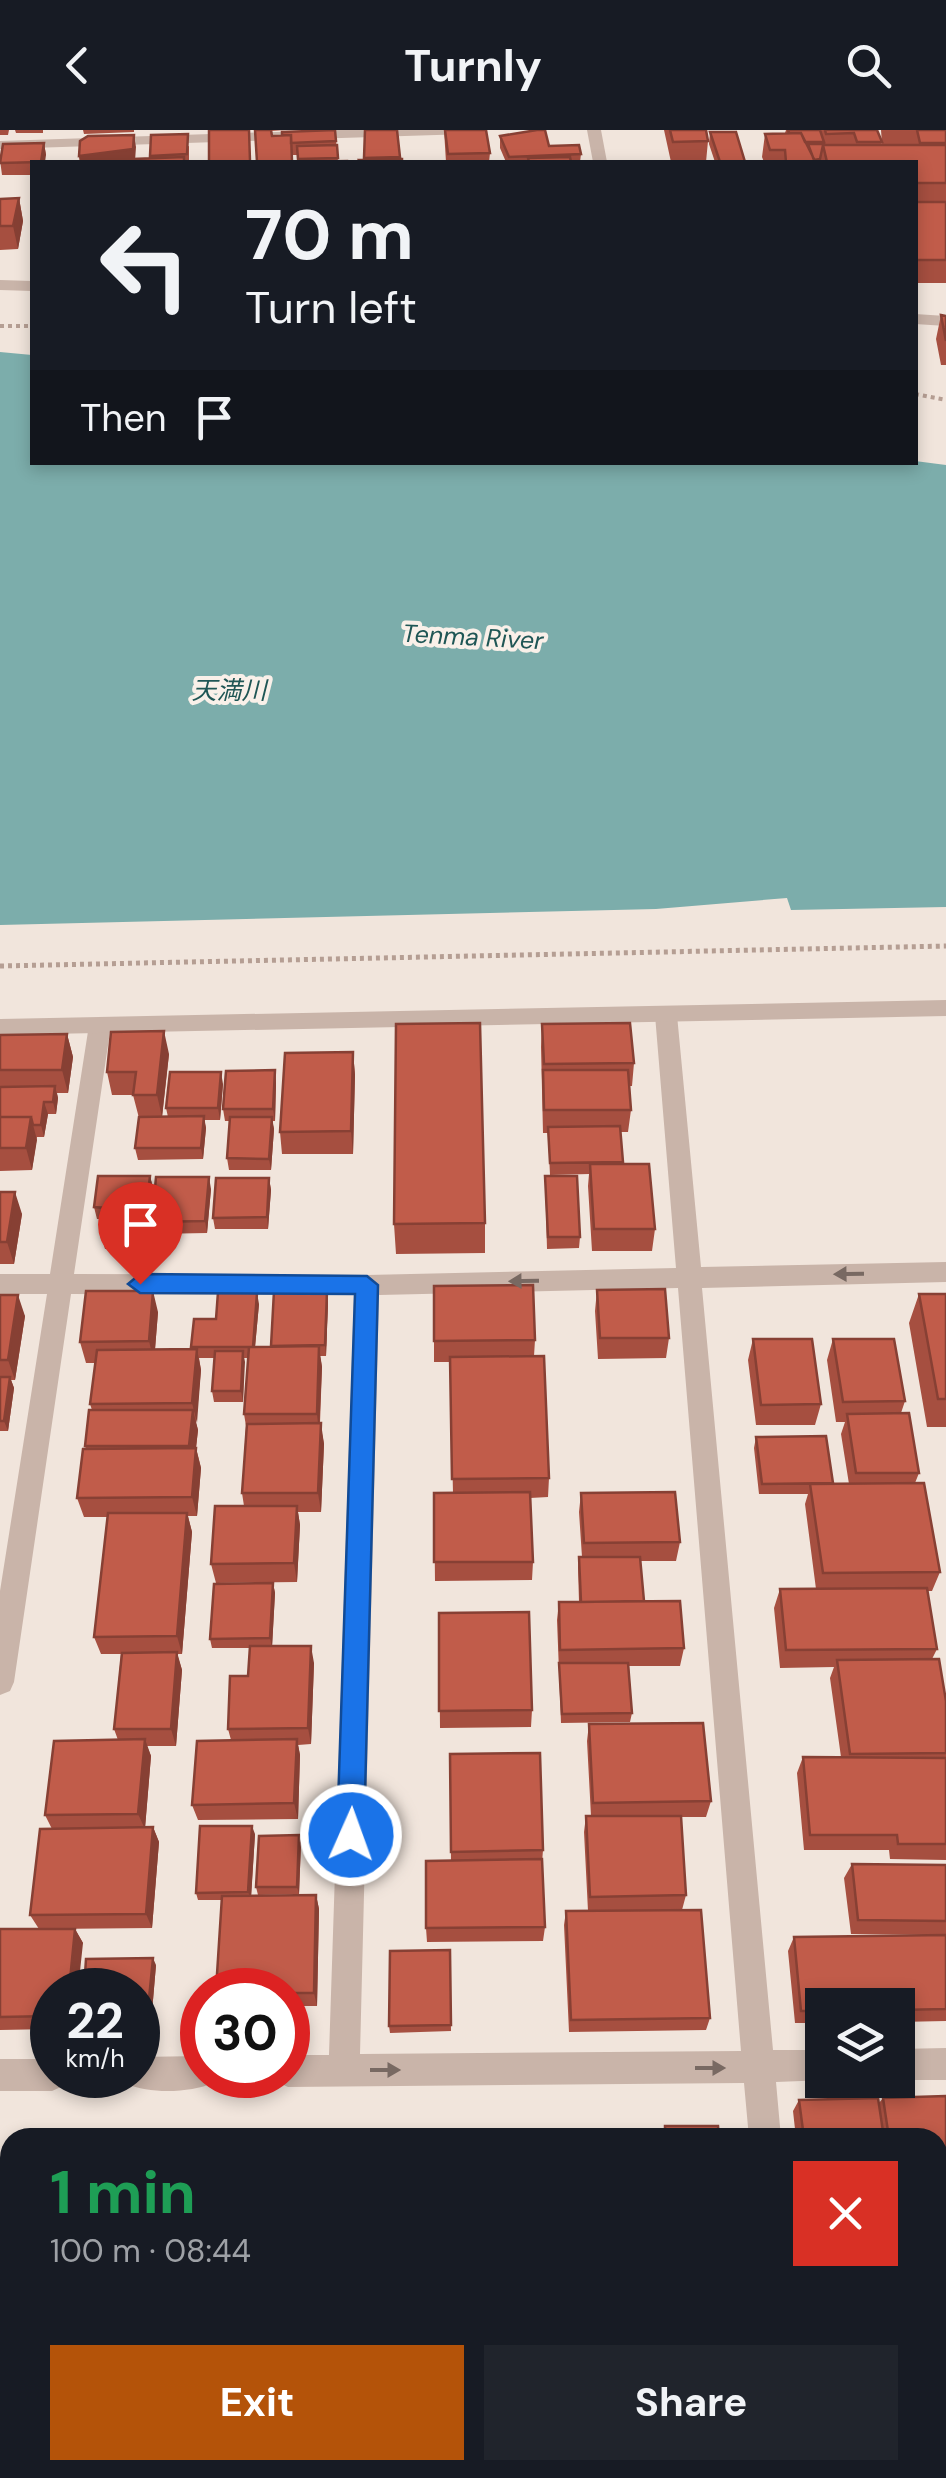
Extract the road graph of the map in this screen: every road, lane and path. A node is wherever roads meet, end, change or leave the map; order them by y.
1 (468, 130) edge
2 (594, 130) edge
3 (66, 136) edge
4 (0, 145) edge
5 (600, 160) edge
6 (0, 285) edge
7 (30, 286) edge
8 (918, 320) edge
9 (946, 321) edge
10 (0, 326) edge
11 (30, 326) edge
12 (918, 395) edge
13 (946, 400) edge
14 (946, 946) edge
15 (0, 966) edge
16 (946, 1008) edge
17 (666, 1015) junction
18 (100, 1025) junction
19 (0, 1027) edge
20 (946, 1272) edge
21 (692, 1277) junction
22 (64, 1283) junction
23 (0, 1284) edge
24 (367, 1285) junction
25 (0, 1682) edge
26 (946, 2064) edge
27 (915, 2065) edge
28 (805, 2067) edge
29 (758, 2068) junction
30 (344, 2070) junction
31 (310, 2071) edge
32 (30, 2074) edge
33 (0, 2075) edge
34 (764, 2128) edge

1 - 3 street
2 - 5 street
3 - 4 street
6 - 7 street
8 - 9 street
10 - 11 path
12 - 13 path
14 - 15 path
16 - 17 street
17 - 18 street
17 - 21 street
18 - 19 street
18 - 22 street
20 -> 21 street
21 -> 24 street
21 - 29 street
22 - 23 street
22 - 24 street
22 - 25 street
24 - 30 street
26 - 27 street
28 - 29 street
30 -> 29 street
29 - 34 street
30 - 31 street
32 - 33 street

